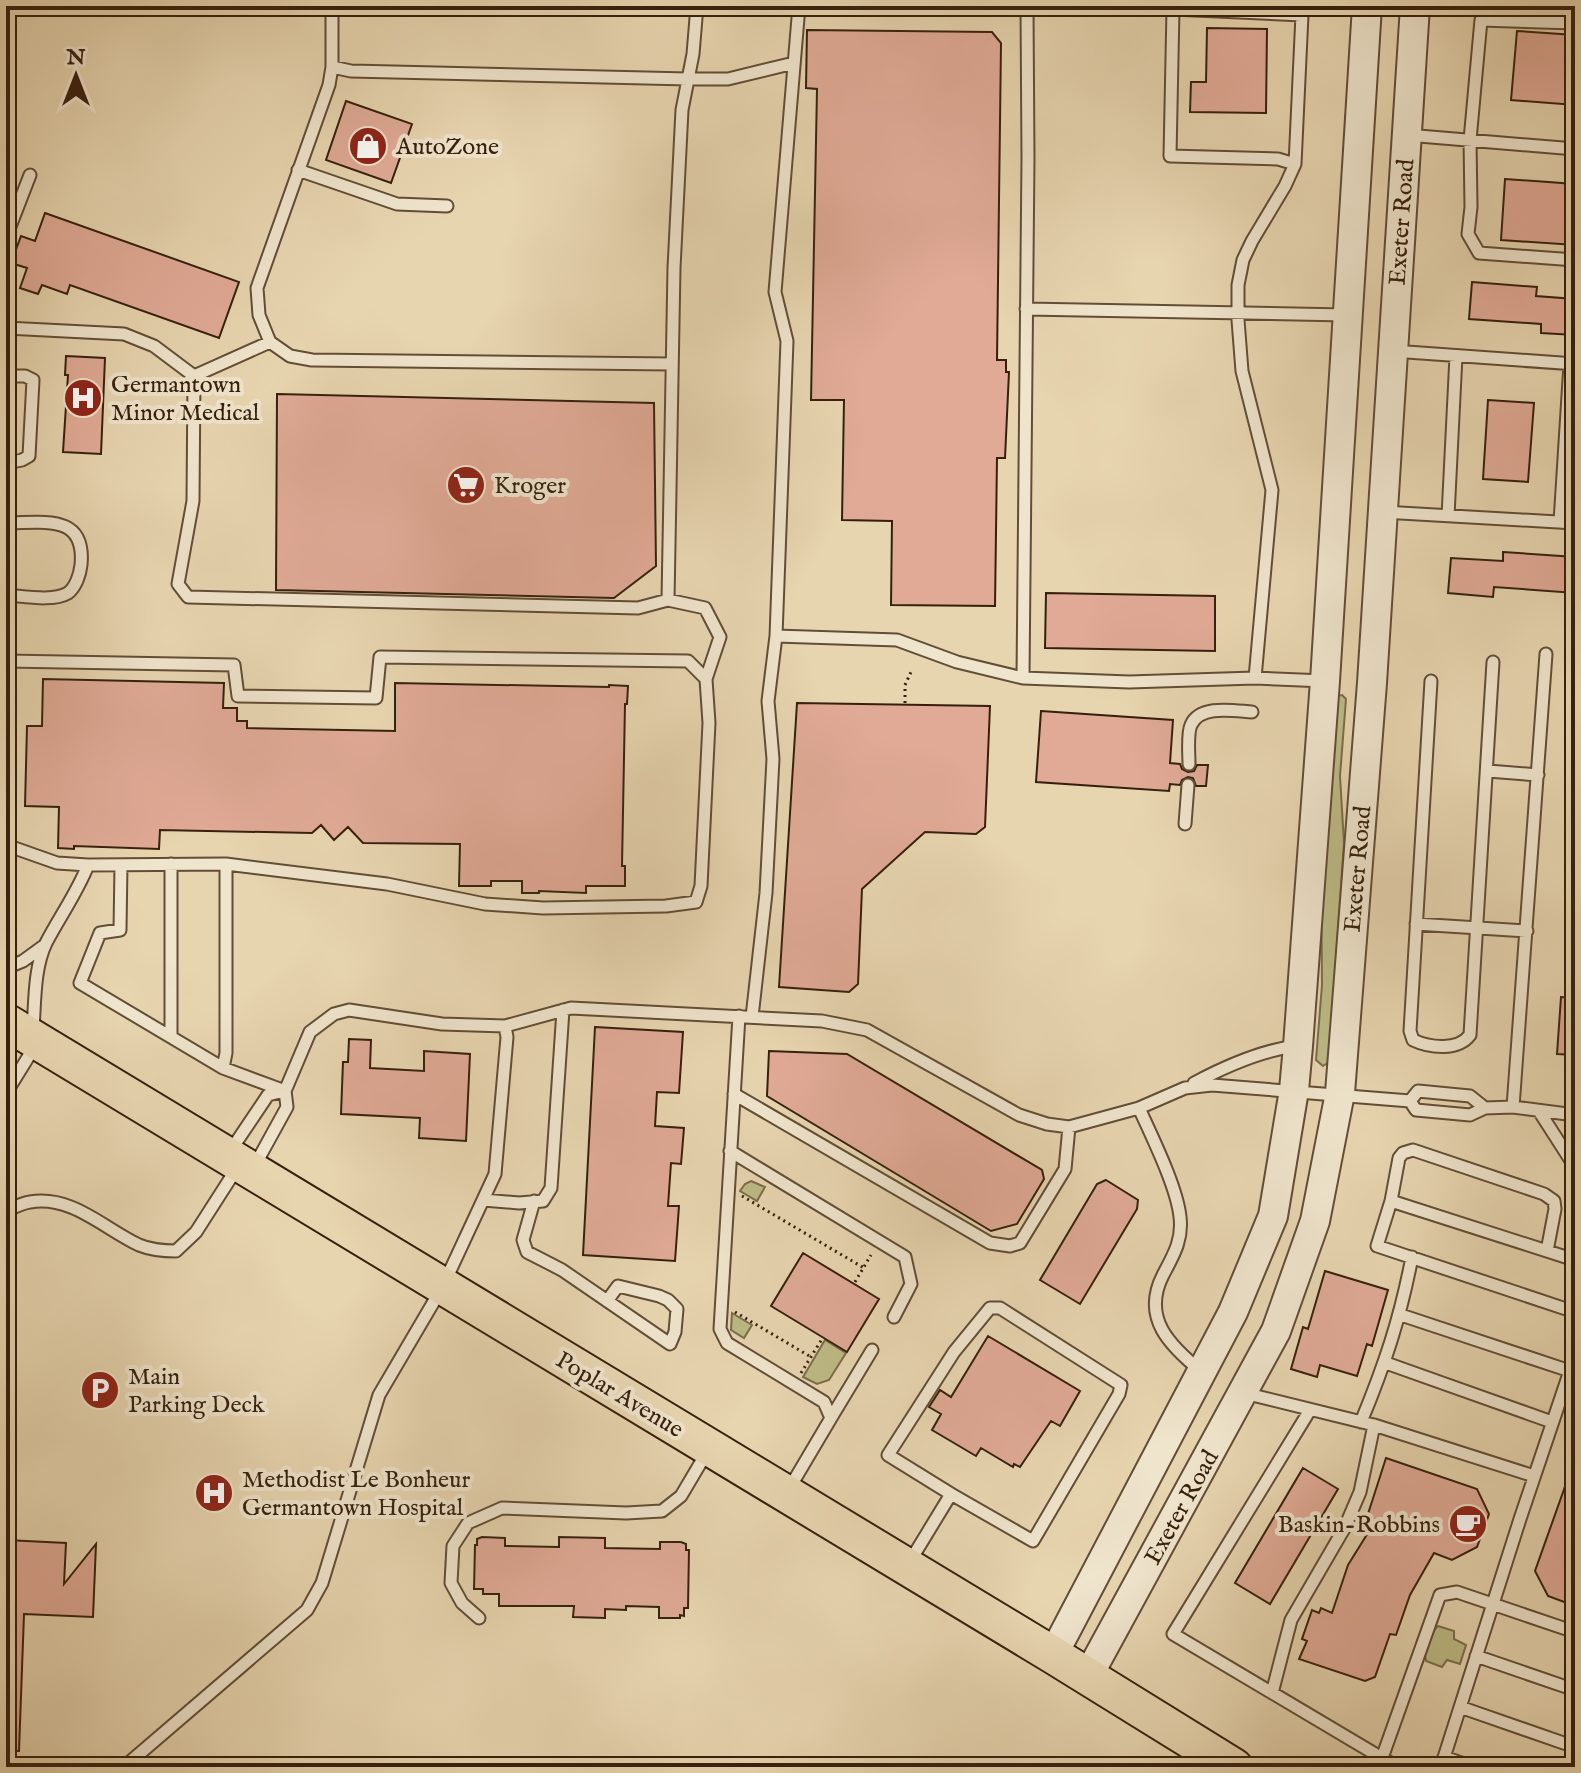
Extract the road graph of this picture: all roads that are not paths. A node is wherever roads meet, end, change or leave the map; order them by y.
1 (332, 6) edge
2 (697, 6) edge
3 (1367, 6) edge
4 (1415, 6) edge
5 (991, 7) edge
6 (1027, 8) edge
7 (1173, 8) edge
8 (1575, 23) edge
9 (794, 63) junction
10 (332, 67) junction
11 (688, 79) junction
12 (1407, 135) junction
13 (1470, 140) junction
14 (1575, 149) edge
15 (1295, 164) junction
16 (298, 170) junction
17 (30, 175) dead end
18 (447, 206) dead end
19 (6, 237) edge
20 (1575, 260) edge
21 (1026, 309) junction
22 (1238, 312) junction
23 (1348, 315) junction
24 (6, 328) edge
25 (270, 342) junction
26 (1393, 351) junction
27 (1456, 356) junction
28 (672, 364) junction
29 (1572, 364) edge
30 (6, 376) edge
31 (194, 376) junction
32 (6, 463) edge
33 (1383, 512) junction
34 (1448, 516) junction
35 (1560, 522) junction
36 (6, 523) edge
37 (1575, 523) edge
38 (6, 595) edge
39 (668, 600) junction
40 (776, 636) junction
41 (1546, 654) dead end
42 (6, 661) edge
43 (1493, 662) dead end
44 (1023, 678) junction
45 (1255, 678) junction
46 (706, 679) junction
47 (1325, 681) junction
48 (1431, 681) dead end
49 (1252, 712) dead end
50 (1189, 764) dead end
51 (1488, 771) junction
52 (1538, 775) junction
53 (1188, 785) dead end
54 (1185, 824) dead end
55 (6, 845) edge
56 (171, 864) junction
57 (226, 864) junction
58 (88, 865) junction
59 (121, 865) junction
60 (1416, 924) junction
61 (1478, 928) junction
62 (1527, 931) junction
63 (45, 945) junction
64 (6, 968) edge
65 (563, 1010) junction
66 (739, 1016) junction
67 (752, 1017) junction
68 (505, 1026) junction
69 (25, 1034) edge
70 (171, 1037) junction
71 (1298, 1046) junction
72 (223, 1068) junction
73 (1185, 1088) junction
74 (1294, 1090) junction
75 (285, 1091) junction
76 (6, 1093) edge
77 (1340, 1093) junction
78 (734, 1094) junction
79 (1410, 1101) junction
80 (1513, 1107) junction
81 (1139, 1108) junction
82 (1485, 1108) junction
83 (1539, 1111) junction
84 (1575, 1115) edge
85 (1069, 1127) junction
86 (730, 1151) junction
87 (240, 1164) junction
88 (1575, 1167) edge
89 (483, 1200) junction
90 (534, 1201) junction
91 (1391, 1201) junction
92 (6, 1211) edge
93 (1547, 1251) junction
94 (1412, 1257) junction
95 (1575, 1260) edge
96 (443, 1286) junction
97 (607, 1301) junction
98 (1575, 1312) edge
99 (1401, 1315) junction
100 (894, 1317) dead end
101 (872, 1350) dead end
102 (1575, 1356) edge
103 (1386, 1363) junction
104 (1570, 1371) junction
105 (1202, 1372) junction
106 (1244, 1393) junction
107 (1310, 1410) junction
108 (831, 1418) junction
109 (1361, 1422) junction
110 (1552, 1422) junction
111 (1374, 1425) junction
112 (710, 1448) junction
113 (1534, 1476) junction
114 (786, 1494) junction
115 (951, 1494) junction
116 (907, 1567) junction
117 (1493, 1603) junction
118 (479, 1618) dead end
119 (1575, 1632) edge
120 (1053, 1655) junction
121 (1476, 1656) junction
122 (1088, 1676) junction
123 (1575, 1690) edge
124 (1272, 1693) junction
125 (1460, 1707) junction
126 (1575, 1747) edge
127 (1212, 1758) edge
128 (1382, 1758) junction
129 (1442, 1762) edge
130 (124, 1767) edge
131 (1397, 1767) edge
132 (1473, 1767) edge

1 - 10 lane
2 - 11 lane
3 - 23 street, Exeter Road
4 - 12 street, Exeter Road
5 - 6 lane
5 - 9 lane
6 - 7 lane
6 - 21 lane
7 - 15 lane
7 - 15 lane
8 - 13 lane
9 - 11 lane
9 - 40 lane
10 - 11 lane
10 - 16 lane
11 - 28 lane
12 - 13 lane
12 - 26 street, Exeter Road
13 - 14 lane
13 - 20 lane
15 - 22 lane
16 - 18 lane
16 - 25 lane
17 - 19 lane
21 - 22 lane
21 - 44 lane
22 - 23 lane
22 - 45 lane
23 - 47 street, Exeter Road
24 - 31 lane
25 - 28 lane
25 - 31 lane
26 - 27 lane
26 - 33 street, Exeter Road
27 - 29 lane
27 - 34 lane
28 - 39 lane
29 - 35 lane
30 - 32 lane
31 - 39 lane
33 - 34 lane
33 - 77 street, Exeter Road
34 - 35 lane
35 - 37 lane
36 - 38 lane
39 - 46 lane
40 - 44 lane
40 - 67 lane
41 - 52 lane
42 - 46 lane
43 - 51 lane
44 - 45 lane
45 - 47 lane
46 - 57 lane
47 - 71 street, Exeter Road
48 - 60 lane
49 - 50 lane
51 - 52 lane
51 - 61 lane
52 - 62 lane
53 - 54 lane
55 - 58 lane
56 - 57 lane
56 - 59 lane
56 - 70 lane
57 - 72 lane
58 - 59 lane
58 - 63 lane
59 - 70 lane
60 - 61 lane
60 - 61 lane
61 - 62 lane
62 - 80 lane
63 - 64 lane
63 - 69 lane
65 - 66 lane
65 - 68 lane
65 - 90 lane
66 - 67 lane
66 - 78 lane
67 - 85 lane
68 - 75 lane
68 - 89 lane
69 - 76 lane
69 - 87 main road, Poplar Avenue
70 - 72 lane
71 - 73 lane
71 - 74 street, Exeter Road
72 - 75 lane
73 - 74 lane
73 - 81 lane
74 - 77 lane
74 - 105 street, Exeter Road
75 - 87 lane
75 - 87 lane
77 - 79 lane
77 - 106 street, Exeter Road
78 - 85 lane
78 - 86 lane
79 - 82 lane
79 - 82 lane
80 - 82 lane
80 - 83 lane
81 - 85 lane
81 - 105 lane
83 - 84 lane
83 - 88 lane
86 - 100 lane
86 - 108 lane
87 - 92 lane
87 - 96 main road, Poplar Avenue
89 - 90 lane
89 - 96 lane
90 - 97 lane
91 - 93 lane
91 - 93 lane
91 - 94 lane
93 - 95 lane
94 - 98 lane
94 - 99 lane
96 - 112 main road, Poplar Avenue
96 - 130 lane
97 - 97 lane
99 - 103 lane
99 - 104 lane
101 - 108 lane
102 - 104 lane
103 - 109 lane
103 - 110 lane
104 - 110 lane
105 - 120 street, Exeter Road
106 - 107 lane
106 - 122 street, Exeter Road
107 - 109 lane
107 - 124 lane
108 - 114 lane
109 - 111 lane
110 - 113 lane
111 - 113 lane
111 - 124 lane
112 - 114 main road, Poplar Avenue
112 - 118 lane
113 - 117 lane
114 - 116 main road, Poplar Avenue
115 - 115 lane
115 - 116 lane
116 - 120 main road, Poplar Avenue
117 - 119 lane
117 - 121 lane
117 - 128 lane
120 - 122 main road, Poplar Avenue
121 - 123 lane
121 - 125 lane
122 - 127 main road, Poplar Avenue
124 - 128 lane
125 - 126 lane
125 - 129 lane
128 - 131 lane
129 - 132 lane

